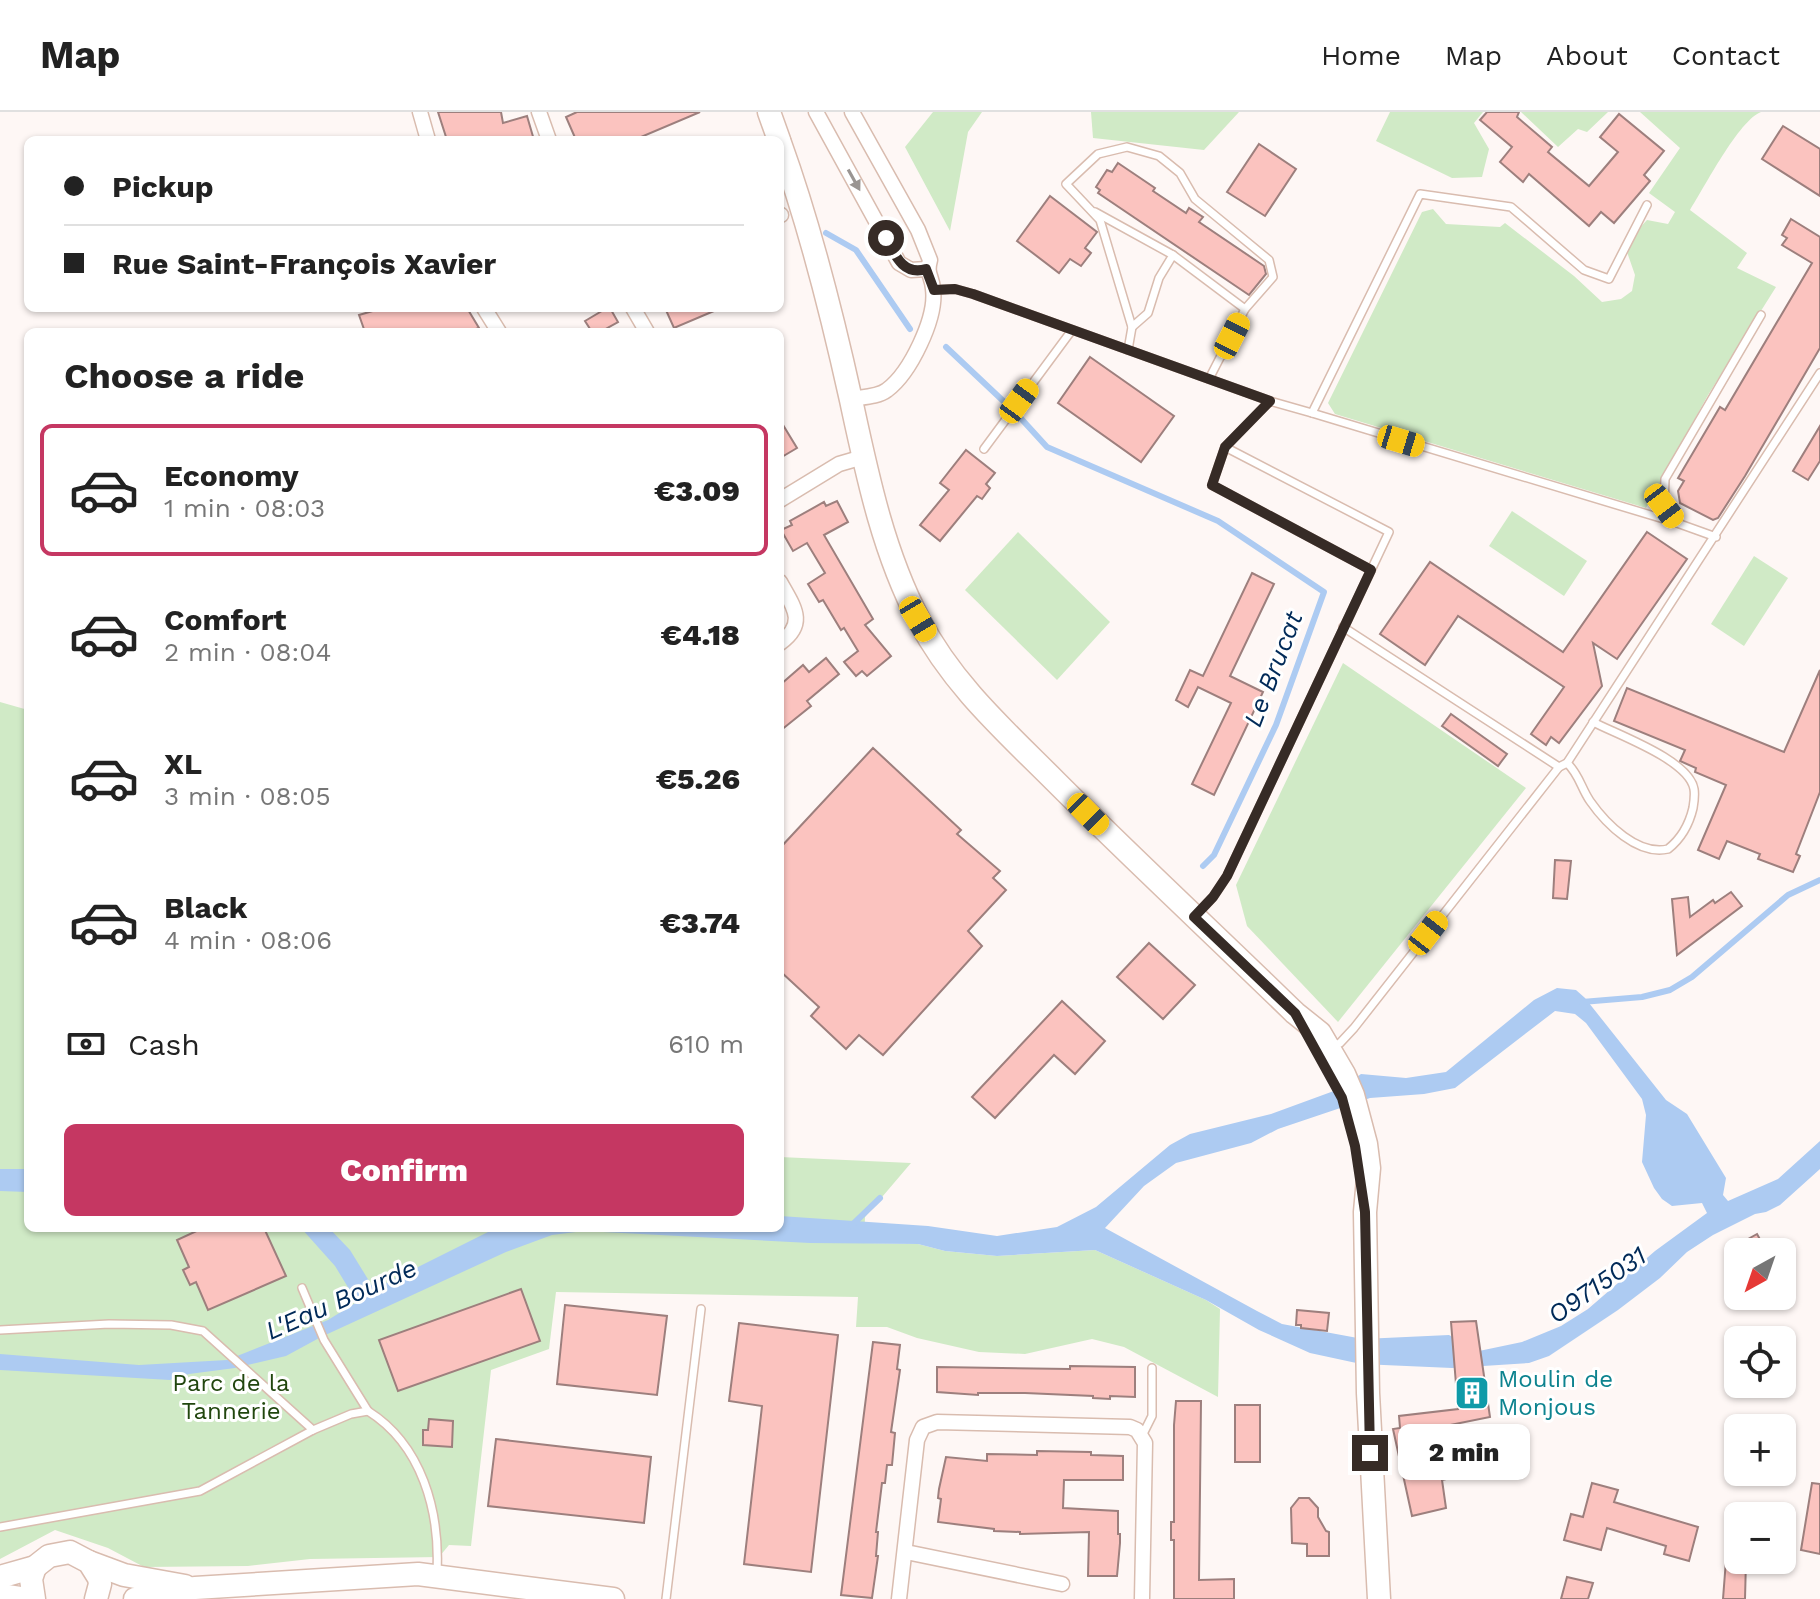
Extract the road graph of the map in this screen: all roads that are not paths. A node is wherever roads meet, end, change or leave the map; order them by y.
1 (420, 112) edge
2 (539, 112) edge
3 (769, 112) edge
4 (816, 112) edge
5 (852, 112) edge
6 (427, 136) edge
7 (548, 136) edge
8 (778, 136) edge
9 (784, 156) edge
10 (1647, 205) dead end
11 (1089, 209) junction
12 (1173, 255) junction
13 (926, 269) junction
14 (934, 290) junction
15 (1245, 309) junction
16 (1761, 315) dead end
17 (1132, 327) junction
18 (1072, 330) junction
19 (1128, 350) junction
20 (1820, 373) edge
21 (1209, 379) junction
22 (851, 399) junction
23 (1270, 401) junction
24 (1312, 413) junction
25 (1225, 447) junction
26 (984, 449) dead end
27 (863, 457) junction
28 (784, 498) edge
29 (1677, 523) junction
30 (1716, 537) junction
31 (1371, 570) junction
32 (784, 590) edge
33 (1343, 627) junction
34 (784, 639) edge
35 (1593, 722) junction
36 (1567, 763) junction
37 (1559, 767) junction
38 (1194, 917) junction
39 (1295, 1013) junction
40 (1330, 1048) junction
41 (1338, 1076) junction
42 (302, 1288) dead end
43 (701, 1309) dead end
44 (0, 1330) edge
45 (1152, 1368) dead end
46 (368, 1411) junction
47 (313, 1430) junction
48 (1142, 1436) junction
49 (0, 1527) edge
50 (906, 1552) junction
51 (89, 1562) junction
52 (35, 1567) junction
53 (437, 1574) junction
54 (0, 1577) edge
55 (1062, 1584) dead end
56 (195, 1588) junction
57 (0, 1595) edge
58 (27, 1599) edge
59 (34, 1599) edge
60 (96, 1599) edge
61 (135, 1599) edge
62 (613, 1599) edge
63 (666, 1599) edge
64 (899, 1599) edge
65 (1142, 1599) edge
66 (1379, 1599) edge

1 - 6 street
2 - 7 street
3 - 8 street
4 -> 13 street
5 - 13 street
9 - 22 street
10 - 24 lane
11 - 12 lane
11 - 15 lane
11 - 17 lane
12 - 15 lane
12 - 17 lane
13 - 14 street
14 - 18 lane
14 - 22 street
15 - 21 lane
16 - 29 lane
17 - 19 lane
18 - 19 lane
18 - 26 lane
19 - 21 lane
20 - 30 lane
21 - 23 lane
22 - 27 street
23 - 24 lane
23 - 25 lane
24 - 29 lane
25 - 31 lane
25 - 31 lane
27 - 28 street
27 - 38 street
29 - 30 lane
30 - 35 lane
31 - 33 lane
32 - 34 street
33 - 37 lane
33 - 38 lane
35 - 36 lane
35 - 36 lane
36 - 37 lane
37 - 40 lane
38 - 39 street
39 - 40 street
39 - 41 street
40 - 41 street
41 - 66 street
42 - 46 lane
43 - 63 lane
44 - 47 lane
45 - 48 lane
46 - 47 lane
46 - 53 lane
47 - 49 lane
48 - 50 street
48 - 65 street
50 - 55 street
50 - 64 street
51 - 52 street
51 - 56 street
51 - 60 street
52 - 54 street
52 - 59 street
53 - 56 street
53 - 62 street
56 - 61 street
57 - 58 street

